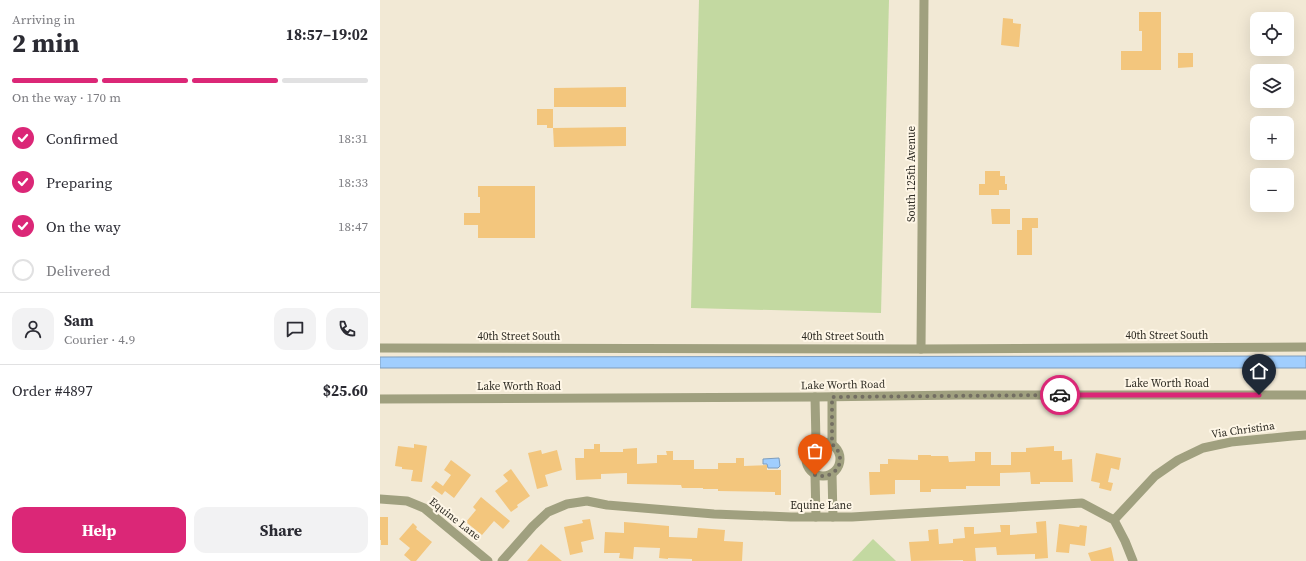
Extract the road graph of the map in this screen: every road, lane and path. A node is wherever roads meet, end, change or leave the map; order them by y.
1 (924, 0) edge
2 (1306, 347) edge
3 (380, 348) edge
4 (922, 349) junction
5 (1306, 395) edge
6 (832, 397) junction
7 (815, 398) junction
8 (380, 399) edge
9 (1306, 436) edge
10 (816, 443) junction
11 (832, 444) junction
12 (832, 474) junction
13 (815, 475) junction
14 (380, 499) edge
15 (816, 517) junction
16 (833, 517) junction
17 (1114, 520) junction
18 (488, 561) edge
19 (502, 561) edge
20 (1133, 561) edge

1 - 4 street, South 125th Avenue
2 - 4 street, 40th Street South
3 - 4 street, 40th Street South
5 - 6 street, Lake Worth Road
6 - 7 street, Lake Worth Road
6 - 11 street
7 - 8 street, Lake Worth Road
7 - 10 street
9 - 17 street, Via Christina
10 - 11 street
10 - 13 street
11 - 12 street
12 - 13 street
12 - 16 street
13 - 15 street
14 - 18 street, Equine Lane
15 - 16 street, Equine Lane
15 - 19 street, Equine Lane
16 - 17 street, Equine Lane
17 - 20 street

